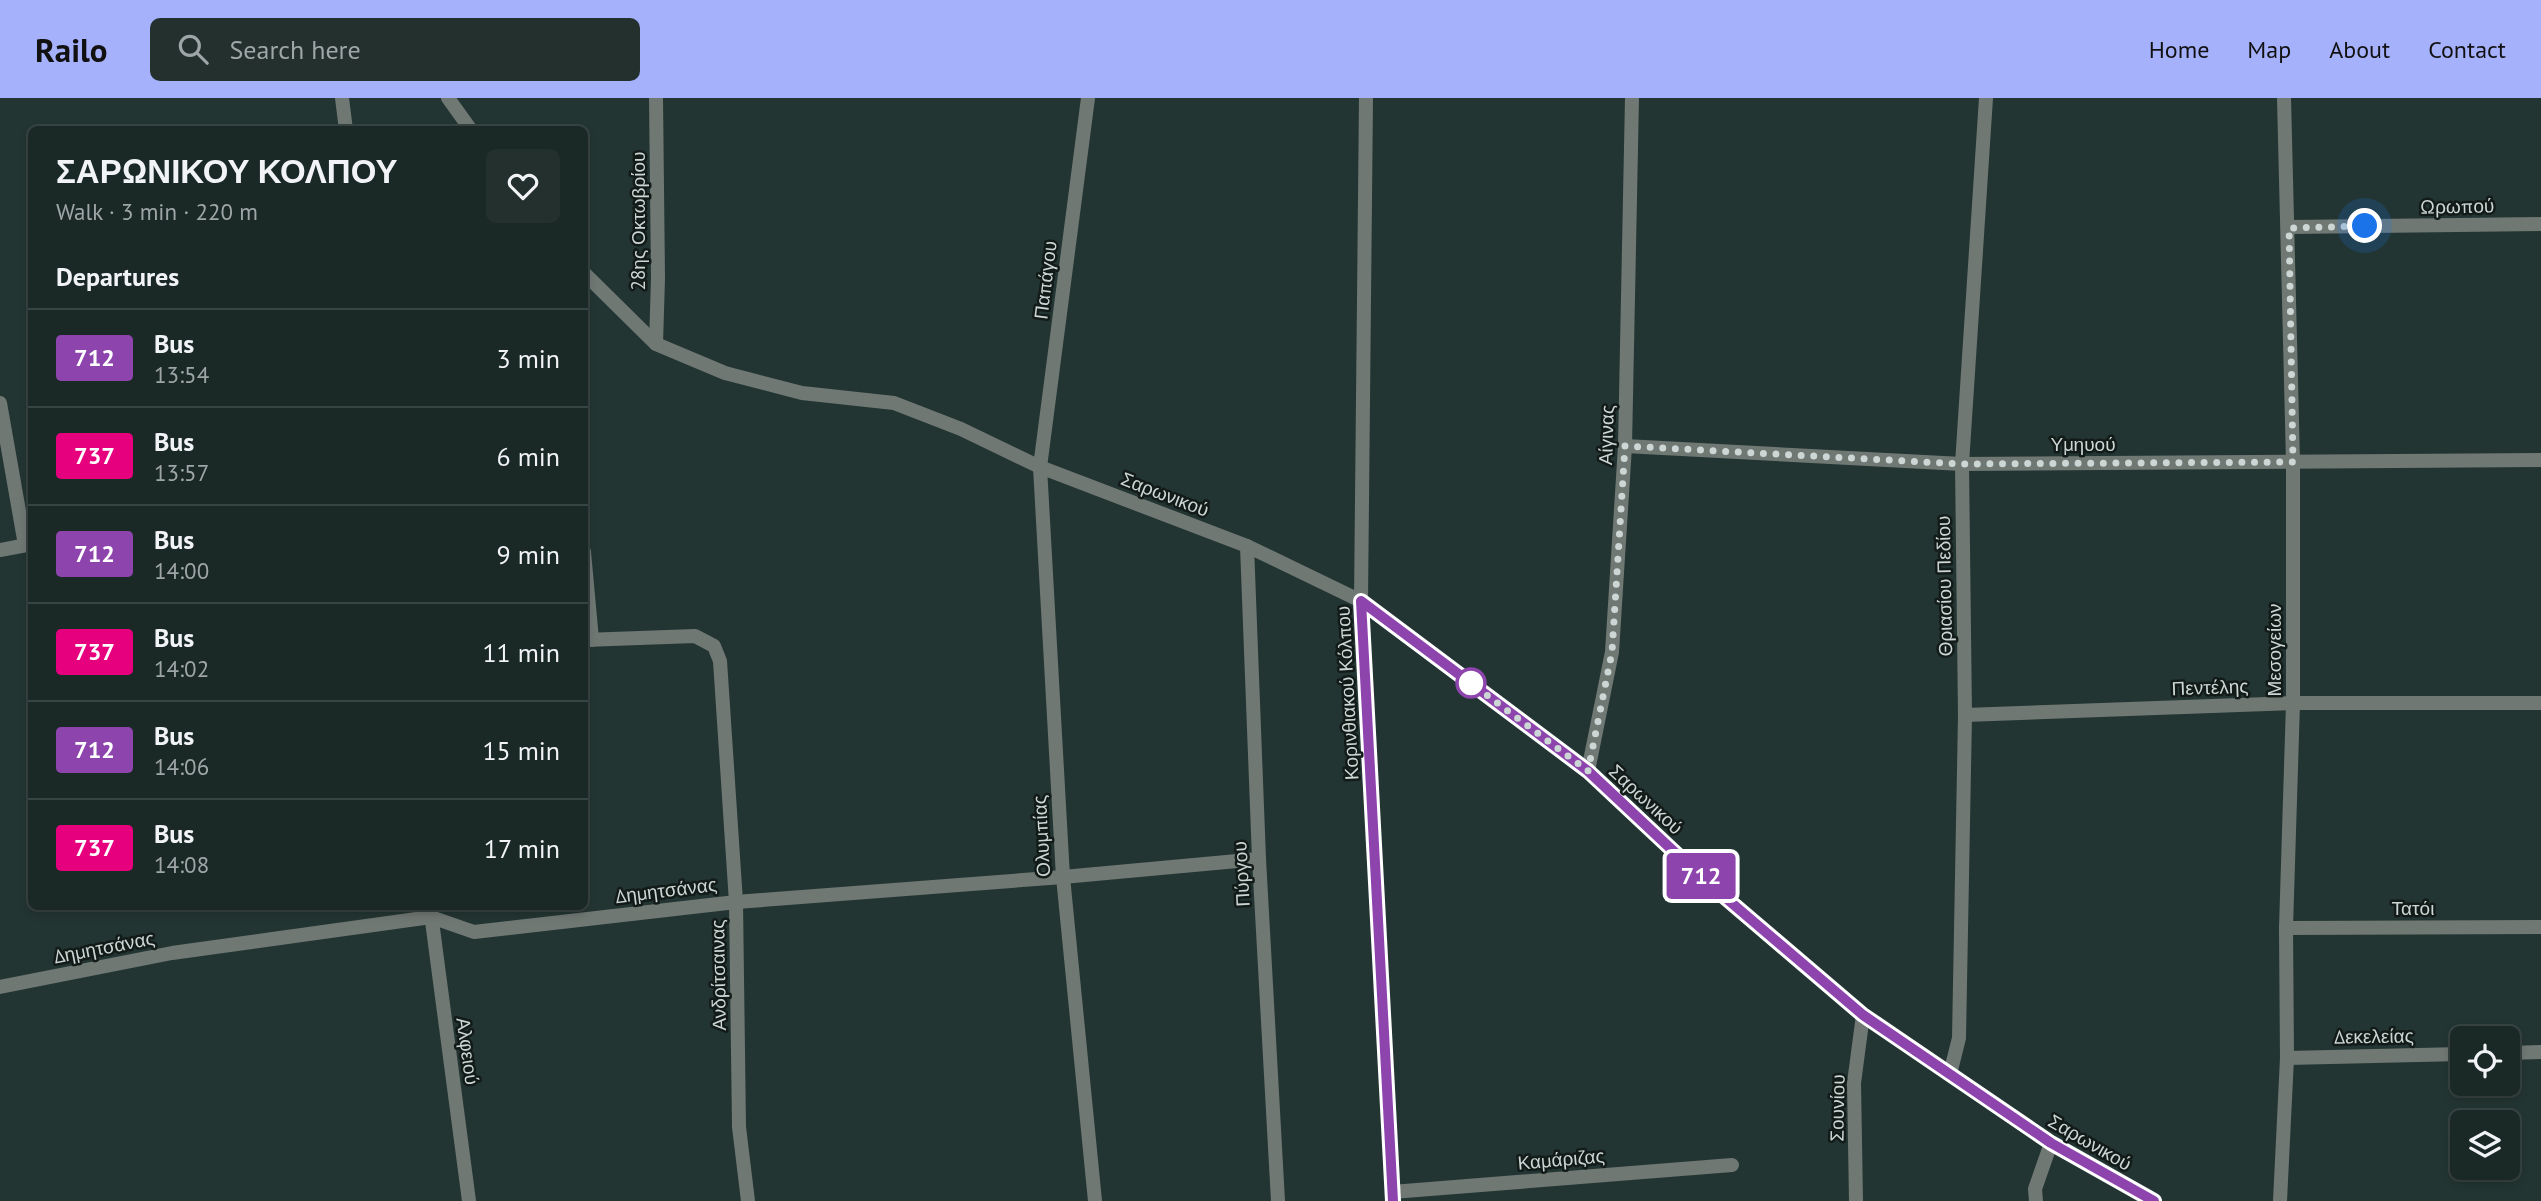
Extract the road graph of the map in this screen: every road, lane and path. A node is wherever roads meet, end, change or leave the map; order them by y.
1 (342, 98) edge
2 (448, 98) edge
3 (656, 98) edge
4 (1088, 98) edge
5 (1366, 98) edge
6 (1632, 98) edge
7 (1986, 98) edge
8 (2284, 98) edge
9 (346, 126) edge
10 (468, 126) edge
11 (2541, 223) edge
12 (2289, 228) junction
13 (588, 277) edge
14 (656, 344) junction
15 (0, 402) edge
16 (1625, 446) junction
17 (2541, 460) edge
18 (2293, 462) junction
19 (1962, 464) junction
20 (1040, 467) junction
21 (28, 544) edge
22 (1247, 546) junction
23 (0, 550) edge
24 (1361, 601) junction
25 (588, 640) edge
26 (2293, 703) junction
27 (2541, 703) edge
28 (1965, 715) junction
29 (1588, 771) junction
30 (1259, 859) junction
31 (1063, 877) junction
32 (736, 902) junction
33 (430, 912) edge
34 (2541, 927) edge
35 (2286, 928) junction
36 (0, 987) edge
37 (1863, 1015) junction
38 (2541, 1052) edge
39 (2520, 1053) edge
40 (2450, 1054) edge
41 (2287, 1058) junction
42 (1950, 1074) junction
43 (2051, 1143) junction
44 (1732, 1165) dead end
45 (1392, 1197) edge
46 (469, 1201) edge
47 (748, 1201) edge
48 (1095, 1201) edge
49 (1278, 1201) edge
50 (1856, 1201) edge
51 (2036, 1201) edge
52 (2154, 1201) edge
53 (2280, 1201) edge

1 - 9 street
2 - 10 street
3 - 14 street, 28ης Οκτωβρίου
4 - 20 street, Παπάγου
5 - 24 street, Κορινθιακού Κόλπου
6 - 16 street, Αίγινας
7 - 19 street, Θριασίου Πεδίου
8 - 12 street, Μεσογείων
11 - 12 street, Ωρωπού
12 - 18 street, Μεσογείων
13 - 14 street
14 - 20 street, Σαρωνικού
15 - 21 street
16 - 19 street, Υμηυού
16 - 29 street, Αίγινας
17 - 18 street, Υμηυού
18 - 19 street, Υμηυού
18 - 26 street, Μεσογείων
19 - 28 street, Θριασίου Πεδίου
20 - 22 street, Σαρωνικού
20 - 31 street, Ολυμπίας
21 - 23 street
22 - 24 street, Σαρωνικού
22 - 30 street, Πύργου
24 - 29 street, Σαρωνικού
24 - 45 street, Κορινθιακού Κόλπου
25 - 32 street, Ανδρίτσαινας
26 - 27 street, Πεντέλης
26 - 28 street, Πεντέλης
26 - 35 street, Μεσογείων
28 - 42 street, Θριασίου Πεδίου
29 - 37 street, Σαρωνικού
30 - 31 street, Δημητσάνας
30 - 49 street, Πύργου
31 - 32 street, Δημητσάνας
31 - 48 street, Ολυμπίας
32 - 33 street, Δημητσάνας
32 - 47 street, Ανδρίτσαινας
33 - 36 street, Δημητσάνας
33 - 46 street, Αλφειού
34 - 35 street, Τατόι
35 - 41 street, Μεσογείων
37 - 42 street, Σαρωνικού
37 - 50 street, Σουνίου
38 - 39 street
40 - 41 street, Δεκελείας
41 - 53 street, Μεσογείων
42 - 43 street, Σαρωνικού
43 - 51 street
43 - 52 street, Σαρωνικού
44 - 45 street, Καμάριζας

